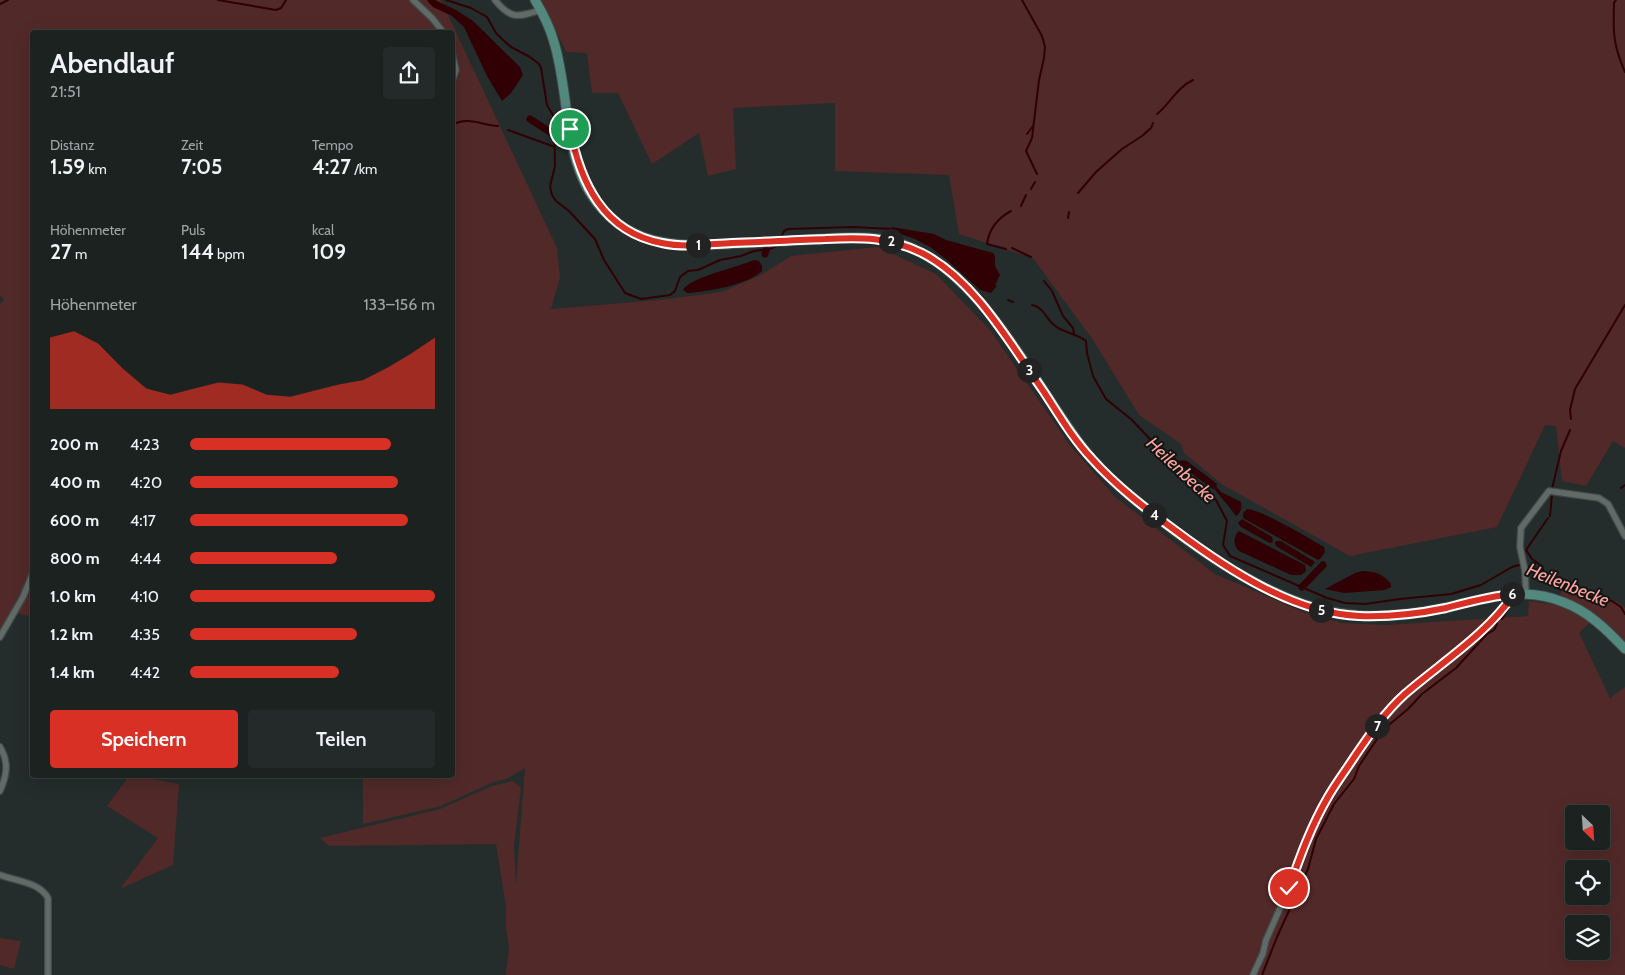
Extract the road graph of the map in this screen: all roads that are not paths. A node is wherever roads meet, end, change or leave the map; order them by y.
1 (413, 0) edge
2 (495, 0) edge
3 (535, 0) edge
4 (541, 10) junction
5 (441, 30) edge
6 (1625, 536) edge
7 (30, 580) edge
8 (1514, 594) junction
9 (1526, 594) junction
10 (0, 637) edge
11 (1625, 649) edge
12 (0, 747) edge
13 (0, 790) edge
14 (0, 875) edge
15 (48, 975) edge
16 (1253, 975) edge

1 - 5 street
2 - 4 street
3 - 4 main road
4 - 8 main road
6 - 9 street
7 - 10 street
8 - 9 main road
8 - 16 street
9 - 11 main road
12 - 13 street
14 - 15 street

